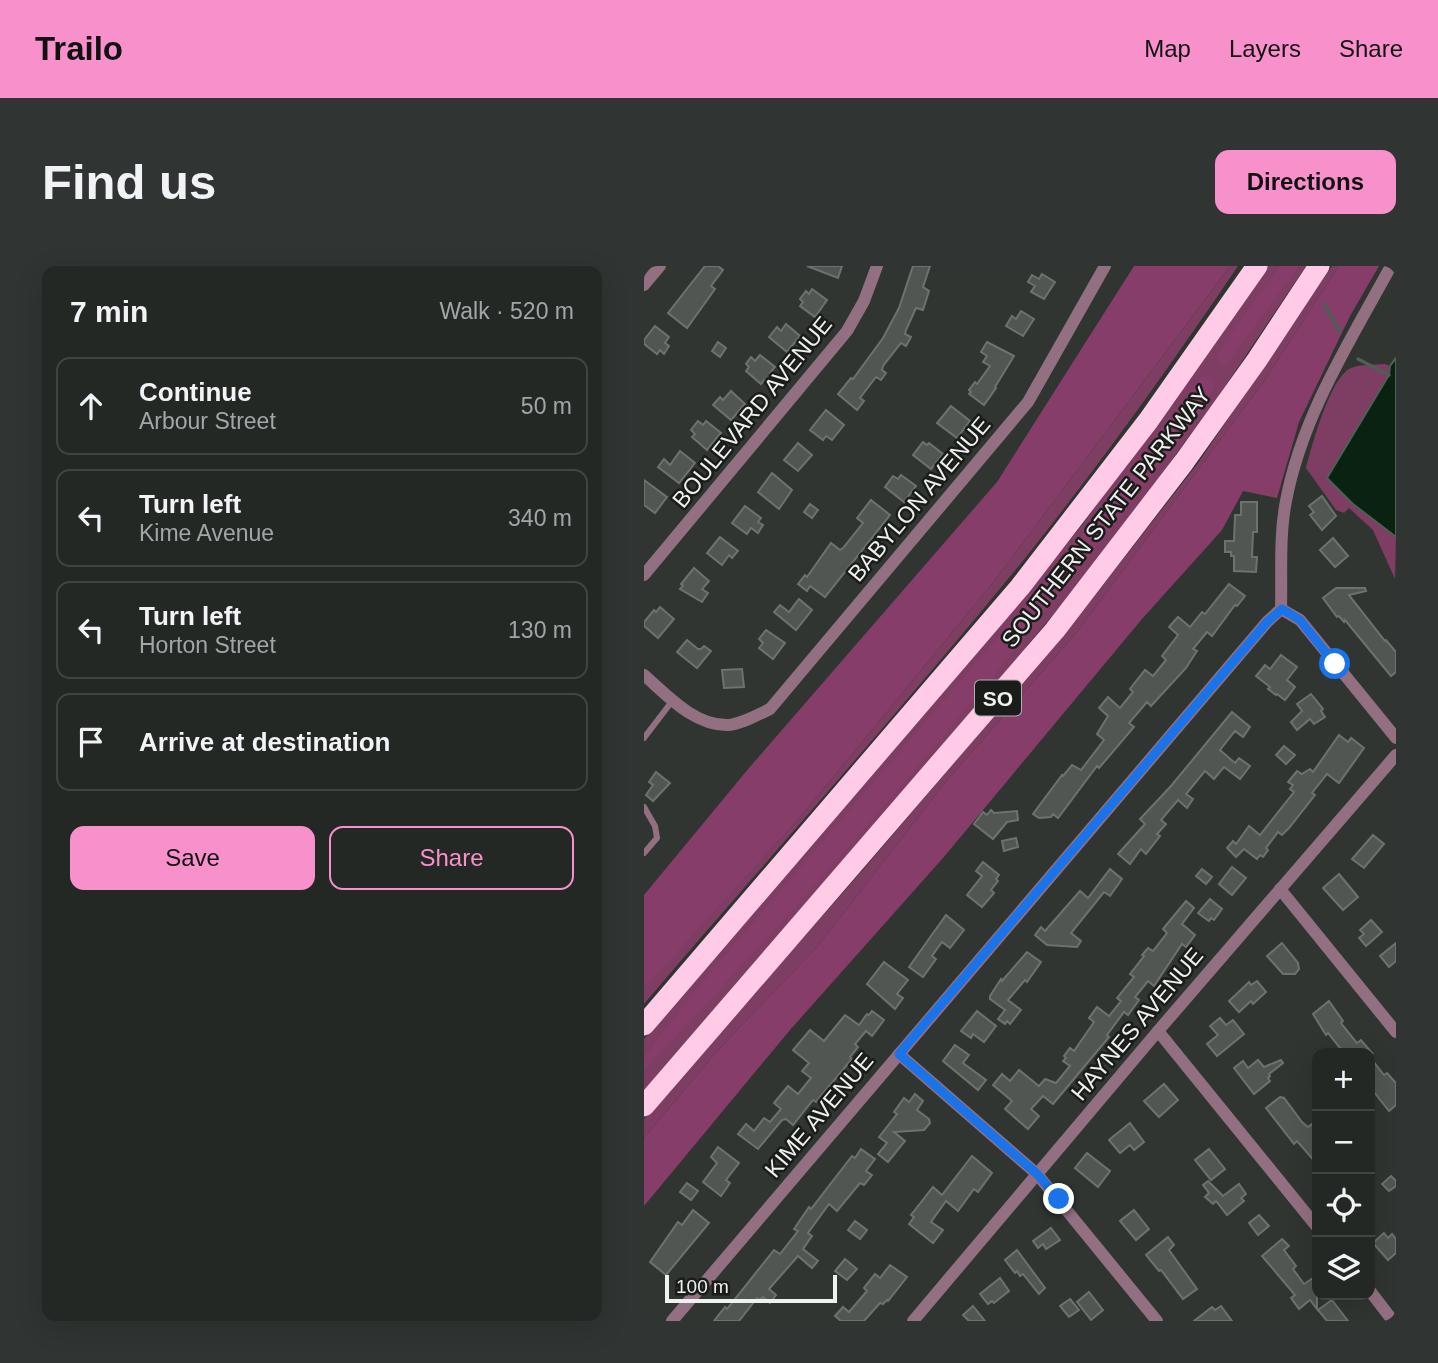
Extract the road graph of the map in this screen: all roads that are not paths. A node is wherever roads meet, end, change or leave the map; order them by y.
1 (660, 266) edge
2 (877, 266) edge
3 (1105, 266) edge
4 (1257, 266) edge
5 (1320, 266) edge
6 (1391, 266) edge
7 (644, 285) edge
8 (644, 575) edge
9 (1282, 609) junction
10 (644, 675) edge
11 (673, 700) junction
12 (644, 738) edge
13 (1396, 738) edge
14 (1396, 755) edge
15 (644, 807) edge
16 (644, 853) edge
17 (1280, 889) junction
18 (644, 1025) edge
19 (1158, 1031) junction
20 (1396, 1032) edge
21 (899, 1054) junction
22 (644, 1106) edge
23 (1037, 1174) junction
24 (1312, 1221) edge
25 (1375, 1298) edge
26 (917, 1320) edge
27 (672, 1321) edge
28 (1157, 1321) edge
29 (1394, 1321) edge

1 - 7 street
2 - 8 street, BOULEVARD AVENUE
3 - 11 street, BABYLON AVENUE
4 - 18 highway, SOUTHERN STATE PARKWAY / SO
5 - 22 highway, SOUTHERN STATE PARKWAY / SO
6 - 9 street
9 - 13 street
9 - 21 street, KIME AVENUE
10 - 11 street
11 - 12 lane
14 - 17 street, HAYNES AVENUE
15 - 16 lane
17 - 19 street, HAYNES AVENUE
17 - 20 street
19 - 23 street, HAYNES AVENUE
19 - 24 street
21 - 23 street
21 - 27 street, KIME AVENUE
23 - 26 street, HAYNES AVENUE
23 - 28 street
25 - 29 street

